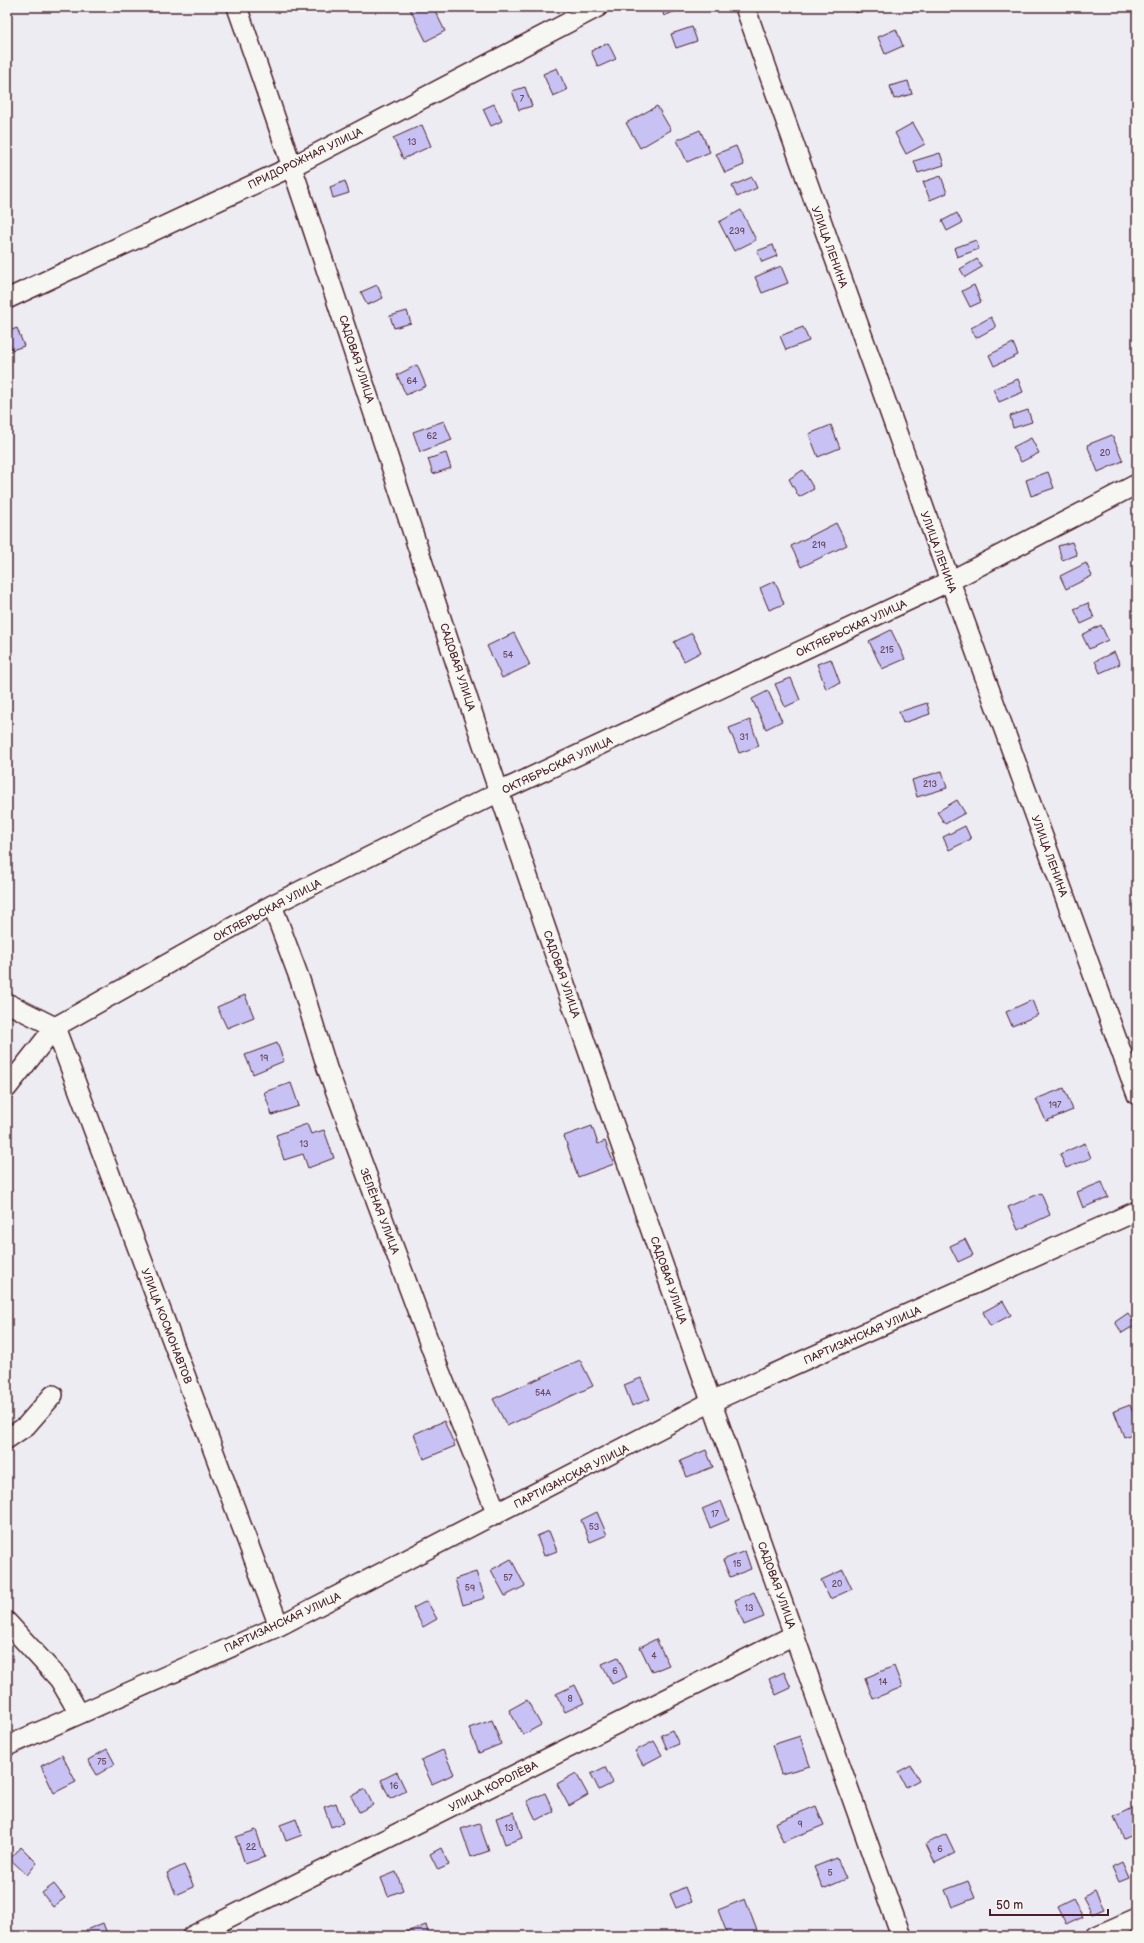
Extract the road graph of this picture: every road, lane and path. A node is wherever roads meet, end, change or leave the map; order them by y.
1 (237, 7) edge
2 (598, 7) edge
3 (745, 7) edge
4 (293, 166) junction
5 (7, 299) edge
6 (1137, 484) edge
7 (950, 581) junction
8 (499, 792) junction
9 (272, 905) junction
10 (7, 1003) edge
11 (55, 1027) junction
12 (7, 1088) edge
13 (1137, 1096) edge
14 (1137, 1211) edge
15 (53, 1395) dead end
16 (712, 1402) junction
17 (7, 1439) edge
18 (497, 1514) junction
19 (7, 1622) edge
20 (279, 1626) junction
21 (794, 1635) junction
22 (79, 1713) junction
23 (7, 1746) edge
24 (1137, 1918) edge
25 (192, 1936) edge
26 (901, 1936) edge
27 (1096, 1936) edge

1 - 4 street, САДОВАЯ УЛИЦА
2 - 4 street, ПРИДОРОЖНАЯ УЛИЦА
3 - 7 street, УЛИЦА ЛЕНИНА
4 - 5 street, ПРИДОРОЖНАЯ УЛИЦА
4 - 8 street, САДОВАЯ УЛИЦА
6 - 7 street, ОКТЯБРЬСКАЯ УЛИЦА
7 - 8 street, ОКТЯБРЬСКАЯ УЛИЦА
7 - 13 street, УЛИЦА ЛЕНИНА
8 - 9 street, ОКТЯБРЬСКАЯ УЛИЦА
8 - 16 street, САДОВАЯ УЛИЦА
9 - 11 street, ОКТЯБРЬСКАЯ УЛИЦА
9 - 18 street, ЗЕЛЁНАЯ УЛИЦА
10 - 11 street
11 - 12 street, ОКТЯБРЬСКАЯ УЛИЦА
11 - 20 street, УЛИЦА КОСМОНАВТОВ
14 - 16 street, ПАРТИЗАНСКАЯ УЛИЦА
15 - 17 street
16 - 18 street, ПАРТИЗАНСКАЯ УЛИЦА
16 - 21 street, САДОВАЯ УЛИЦА
18 - 20 street, ПАРТИЗАНСКАЯ УЛИЦА
19 - 22 street
20 - 22 street, ПАРТИЗАНСКАЯ УЛИЦА
21 - 25 street, УЛИЦА КОРОЛЁВА
21 - 26 street, САДОВАЯ УЛИЦА
22 - 23 street, ПАРТИЗАНСКАЯ УЛИЦА
24 - 27 street

